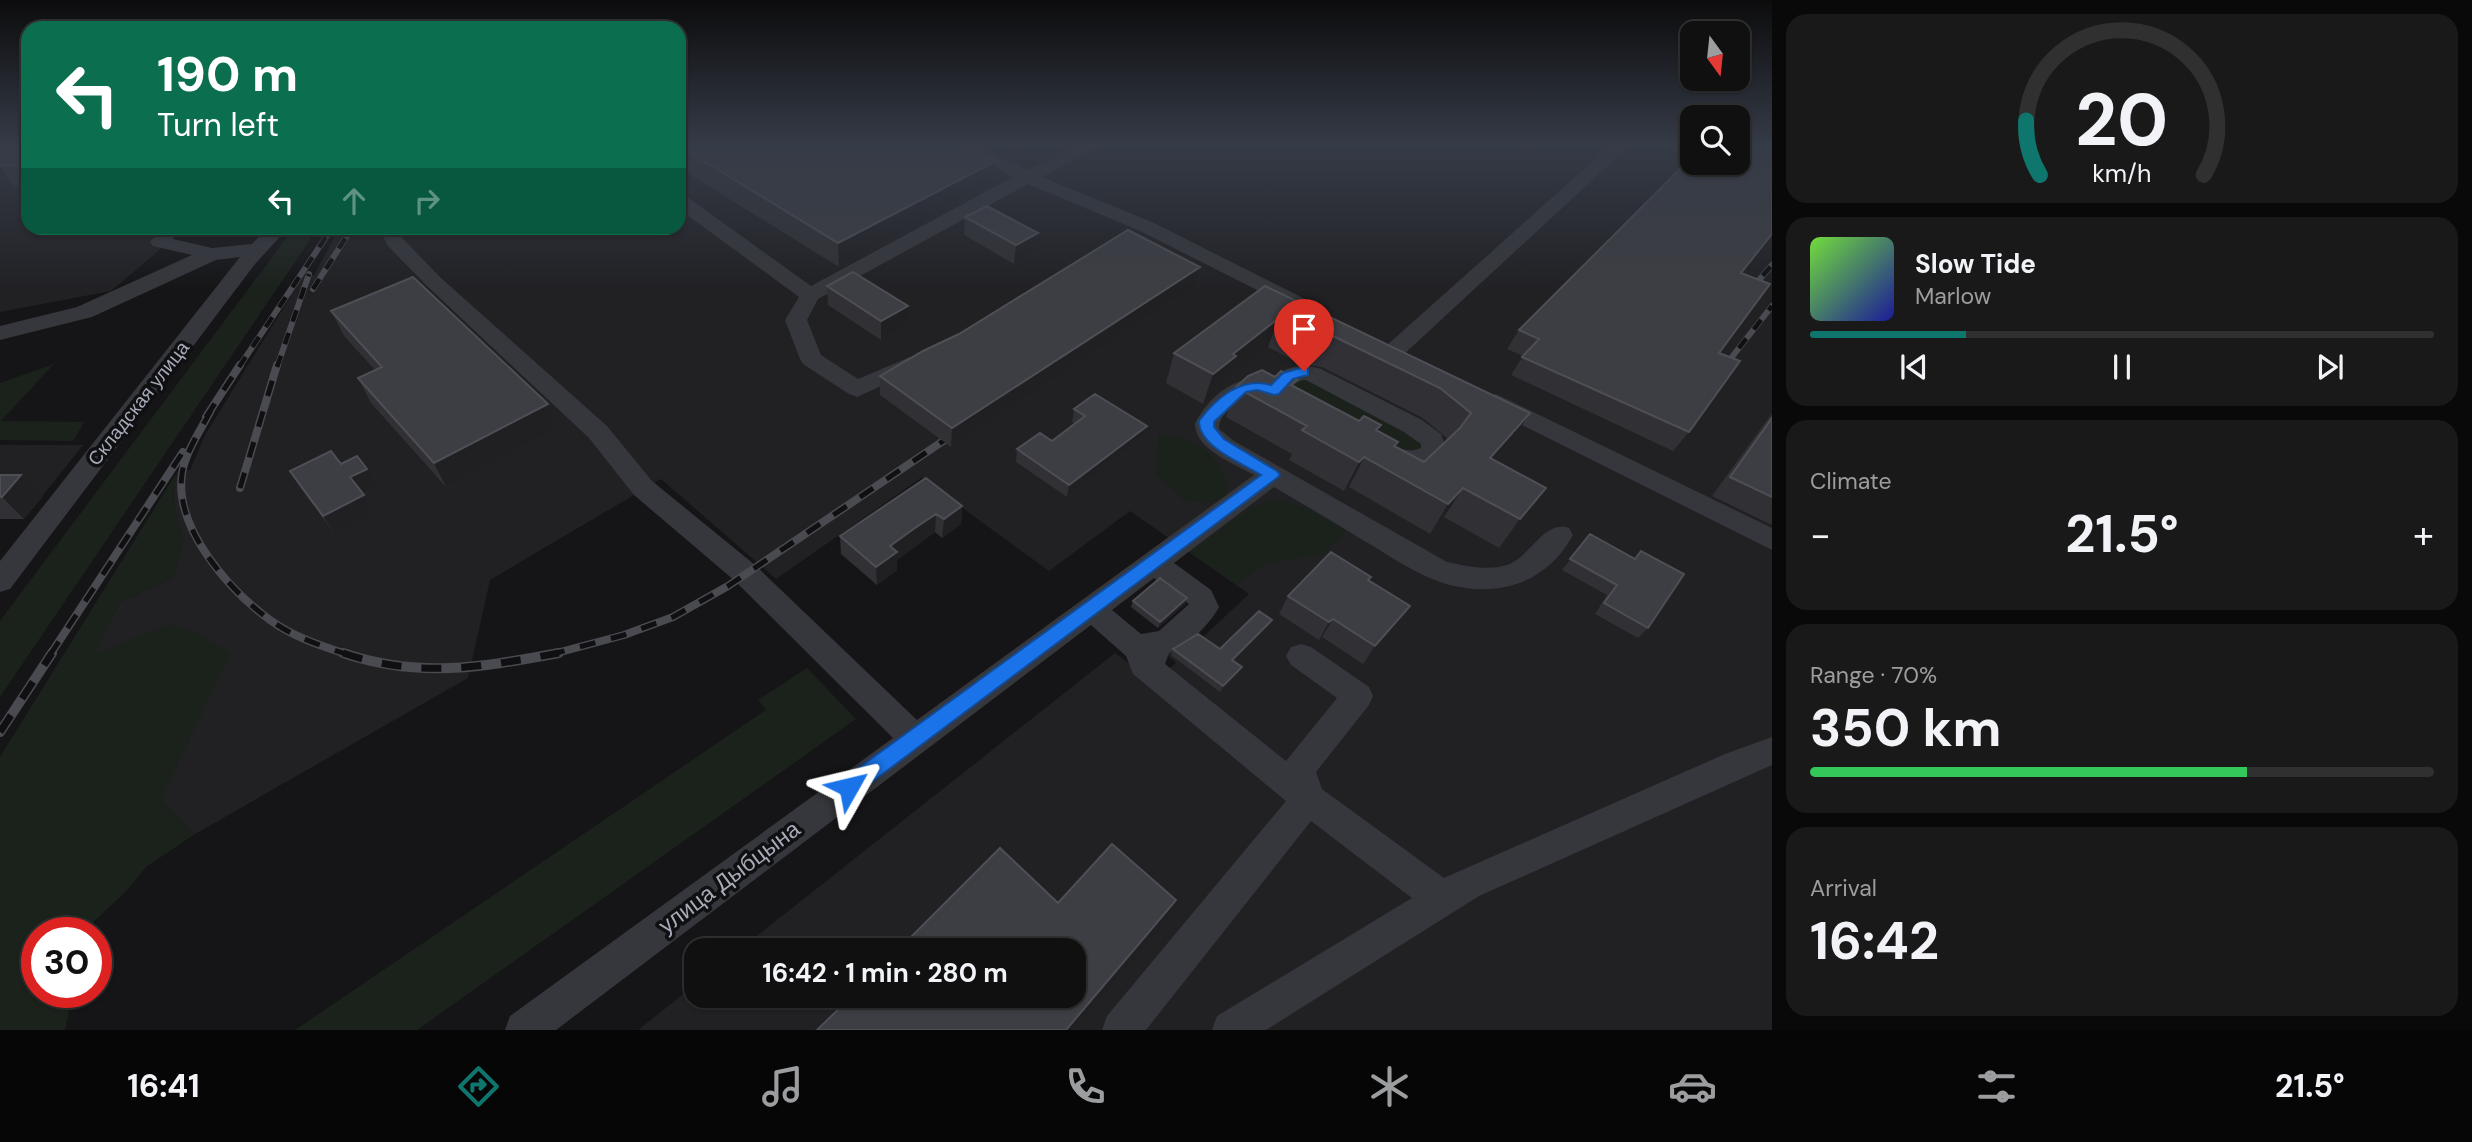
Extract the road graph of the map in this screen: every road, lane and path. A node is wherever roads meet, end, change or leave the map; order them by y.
1 (996, 194) edge
2 (1068, 194) edge
3 (1569, 194) edge
4 (686, 205) edge
5 (1147, 227) junction
6 (166, 235) edge
7 (271, 235) edge
8 (392, 235) edge
9 (1126, 237) edge
10 (257, 249) junction
11 (212, 254) junction
12 (810, 295) junction
13 (1320, 314) edge
14 (0, 333) edge
15 (1370, 339) edge
16 (1394, 351) junction
17 (925, 357) edge
18 (1419, 363) edge
19 (1274, 390) junction
20 (1480, 394) edge
21 (1298, 404) edge
22 (1360, 438) edge
23 (1272, 475) junction
24 (1560, 535) dead end
25 (1772, 540) edge
26 (1153, 562) junction
27 (0, 581) edge
28 (1090, 608) junction
29 (1139, 650) junction
30 (1301, 656) dead end
31 (914, 738) junction
32 (1772, 751) edge
33 (1304, 784) junction
34 (1443, 899) junction
35 (524, 1030) edge
36 (1121, 1030) edge
37 (1231, 1030) edge

1 - 12 street
2 - 5 street
3 - 16 street
4 - 12 street
5 - 9 lane
5 - 13 street
6 - 11 street
7 - 10 street, Складская улица
8 - 31 street
10 - 11 street
10 - 27 street, Складская улица
11 - 14 street
12 - 17 lane
15 - 16 street
16 - 18 street
19 - 21 street
19 - 22 street
19 - 23 street
20 - 25 street
23 - 24 street
23 - 26 street, улица Дыбцына
26 - 28 street, улица Дыбцына
26 - 29 lane
28 - 29 street
28 - 31 street, улица Дыбцына
29 - 33 street
30 - 33 lane
31 - 35 street, улица Дыбцына
32 - 34 street
33 - 34 street
33 - 36 street
34 - 37 street

